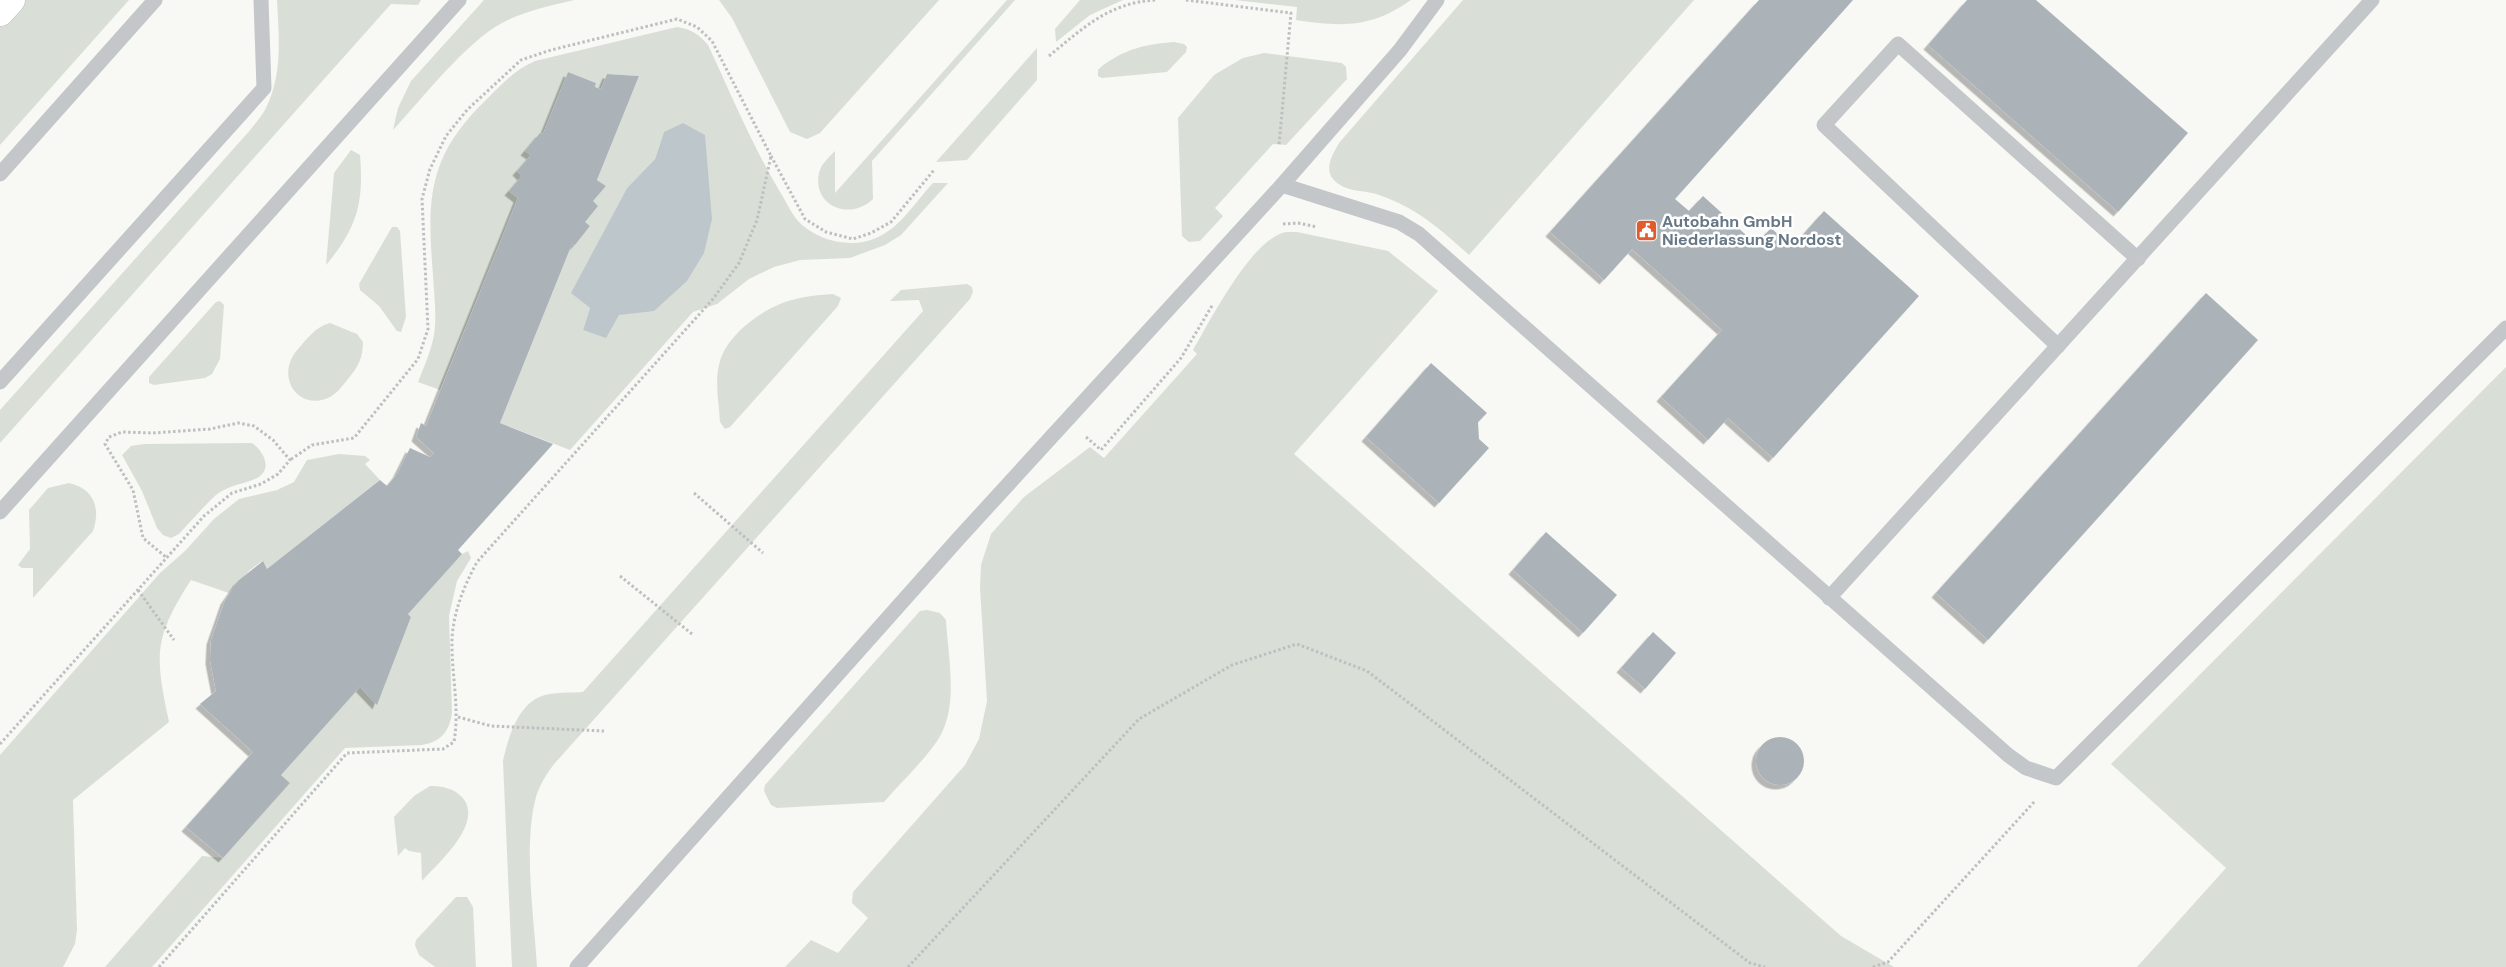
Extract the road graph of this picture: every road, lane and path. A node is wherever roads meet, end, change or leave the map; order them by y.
1 (11, 0) edge
2 (155, 0) edge
3 (261, 0) edge
4 (459, 0) edge
5 (1156, 0) edge
6 (1186, 0) edge
7 (1437, 0) edge
8 (2372, 0) edge
9 (0, 12) edge
10 (1049, 56) dead end
11 (1273, 152) dead end
12 (771, 156) junction
13 (934, 170) dead end
14 (0, 174) edge
15 (1282, 185) junction
16 (1242, 228) junction
17 (1326, 229) dead end
18 (2138, 259) junction
19 (1215, 300) dead end
20 (2506, 328) edge
21 (2058, 346) junction
22 (0, 382) edge
23 (1066, 420) junction
24 (290, 460) junction
25 (694, 493) dead end
26 (0, 512) edge
27 (763, 553) dead end
28 (167, 558) junction
29 (620, 576) dead end
30 (138, 590) junction
31 (1829, 598) junction
32 (692, 634) dead end
33 (174, 640) dead end
34 (458, 717) junction
35 (604, 731) dead end
36 (0, 744) edge
37 (2056, 778) junction
38 (159, 967) edge
39 (577, 967) edge
40 (908, 967) edge
41 (1765, 967) edge
42 (1873, 967) edge

1 - 9 highway
2 - 14 lane
3 - 22 lane
4 - 26 lane
5 - 10 path
6 - 11 path
7 - 15 lane
8 - 18 lane
12 - 13 path
12 - 24 path
12 - 34 path
15 - 16 lane
15 - 31 lane
16 - 17 path
16 - 23 lane
18 - 21 lane
18 - 21 lane
19 - 23 path
20 - 37 lane
21 - 31 lane
23 - 39 lane
24 - 28 path
24 - 28 path
25 - 27 path
28 - 30 path
29 - 32 path
30 - 33 path
30 - 36 path
31 - 37 lane
34 - 35 path
34 - 38 path
37 - 42 path
40 - 41 path

